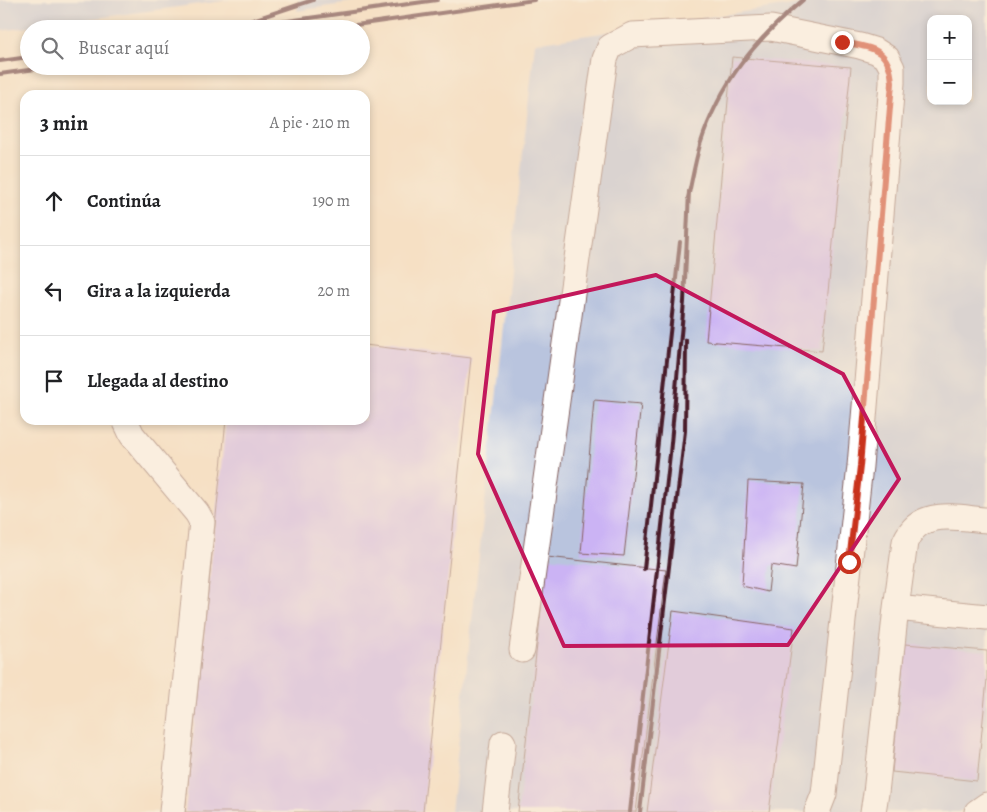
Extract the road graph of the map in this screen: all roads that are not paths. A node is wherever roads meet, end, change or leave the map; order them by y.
1 (127, 425) edge
2 (987, 520) edge
3 (896, 608) junction
4 (987, 617) edge
5 (522, 650) dead end
6 (503, 743) dead end
7 (987, 805) edge
8 (172, 812) edge
9 (495, 812) edge
10 (817, 812) edge
11 (872, 812) edge
12 (977, 812) edge

1 - 8 lane
2 - 3 lane
3 - 4 lane
3 - 11 lane
5 - 10 lane
6 - 9 lane
7 - 12 lane

